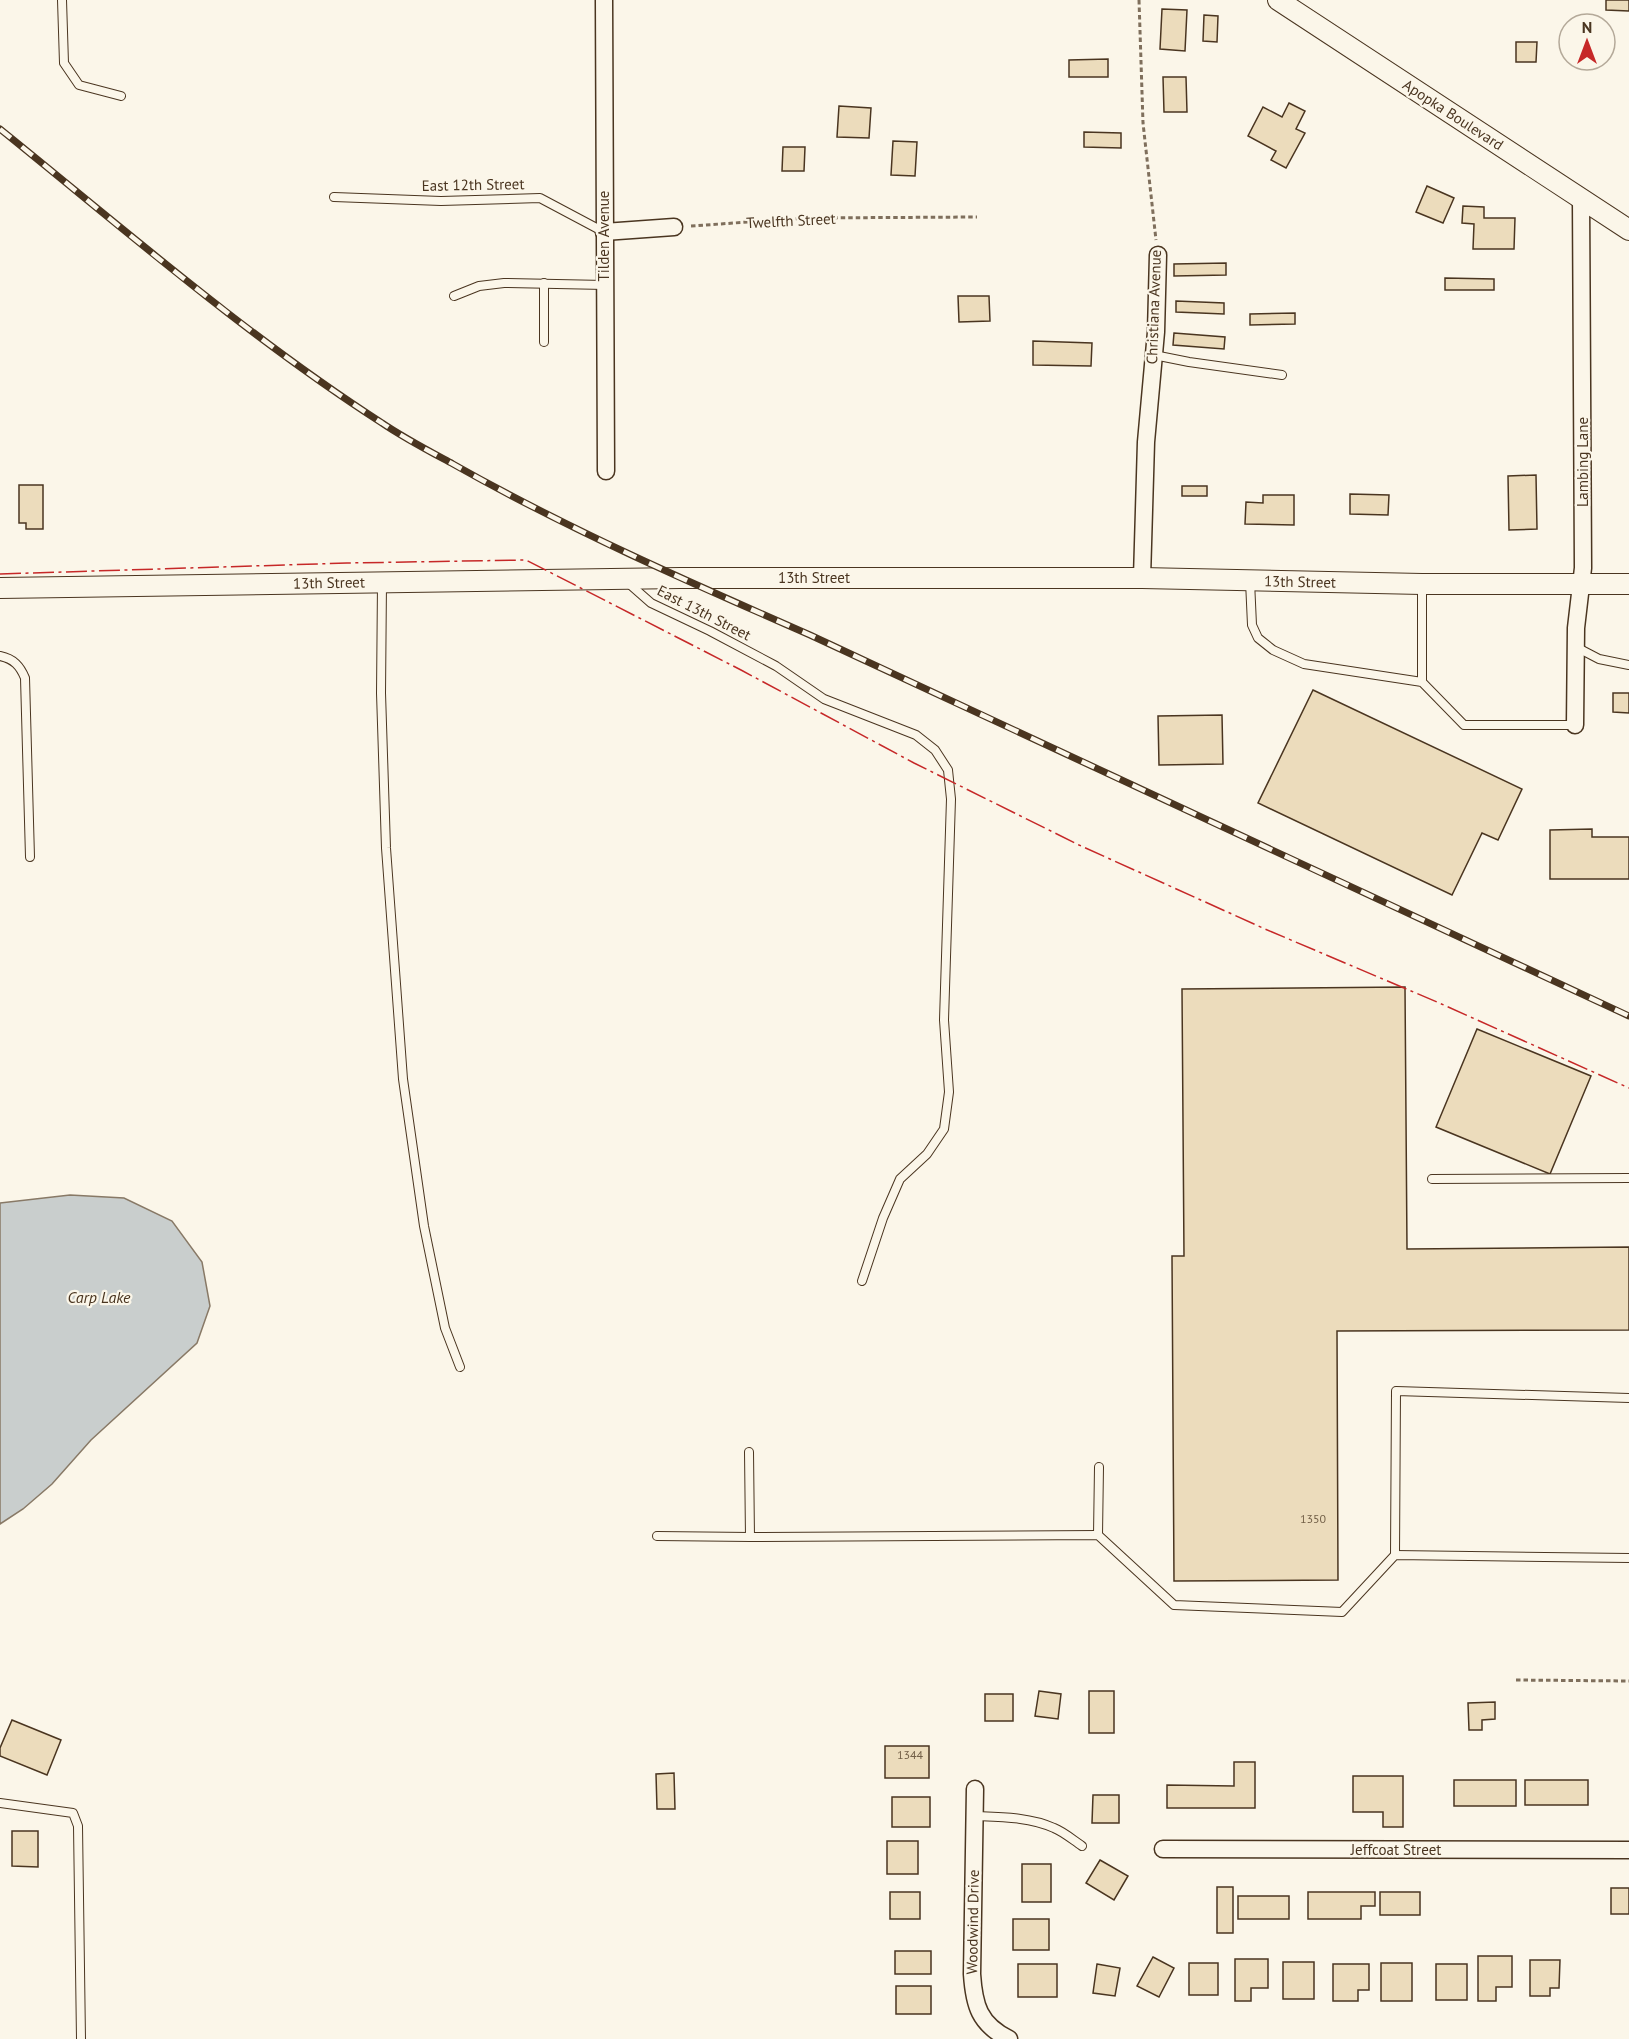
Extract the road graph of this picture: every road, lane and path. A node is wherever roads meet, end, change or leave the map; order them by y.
1 (62, 0) edge
2 (604, 0) edge
3 (1138, 0) edge
4 (1278, 0) edge
5 (121, 96) dead end
6 (334, 197) dead end
7 (1581, 198) junction
8 (977, 217) dead end
9 (674, 227) joint
10 (1629, 230) edge
11 (604, 232) junction
12 (1158, 255) joint
13 (544, 283) junction
14 (604, 285) junction
15 (454, 296) dead end
16 (544, 342) dead end
17 (1154, 355) junction
18 (1282, 375) dead end
19 (606, 471) dead end
20 (1142, 578) junction
21 (624, 579) junction
22 (1250, 581) junction
23 (382, 582) junction
24 (1583, 583) junction
25 (1422, 584) junction
26 (1629, 584) edge
27 (0, 588) edge
28 (1576, 646) junction
29 (0, 656) edge
30 (1629, 665) edge
31 (1422, 682) junction
32 (1575, 725) joint
33 (30, 857) dead end
34 (1629, 1178) edge
35 (1432, 1179) dead end
36 (862, 1281) dead end
37 (460, 1368) dead end
38 (1629, 1398) edge
39 (749, 1452) dead end
40 (1099, 1467) dead end
41 (1098, 1534) junction
42 (657, 1536) dead end
43 (750, 1537) junction
44 (1395, 1555) junction
45 (1629, 1558) edge
46 (1516, 1680) dead end
47 (1629, 1681) edge
48 (975, 1789) dead end
49 (0, 1803) edge
50 (975, 1816) junction
51 (1082, 1846) dead end
52 (1163, 1849) dead end
53 (1629, 1850) edge
54 (81, 2039) edge
55 (1009, 2039) edge

1 - 5 lane
2 - 11 street, Tilden Avenue
3 - 12 path, Christiana Avenue
4 - 7 street, Apopka Boulevard
6 - 11 lane, East 12th Street
7 - 10 street, Apopka Boulevard
7 - 24 street, Lambing Lane
8 - 9 path, Twelfth Street
9 - 11 street
11 - 14 street, Tilden Avenue
12 - 17 street, Christiana Avenue
13 - 14 lane
13 - 15 lane
13 - 16 lane
14 - 19 street, Tilden Avenue
17 - 18 lane
17 - 20 street, Christiana Avenue
20 - 21 street, 13th Street
20 - 22 street, 13th Street
21 - 23 street, 13th Street
21 - 36 lane, East 13th Street
22 - 25 street, 13th Street
22 - 31 lane
23 - 27 street, 13th Street
23 - 37 lane
24 - 25 street, 13th Street
24 - 26 street, 13th Street
24 - 28 street, Lambing Lane
25 - 31 lane
28 - 30 lane
28 - 32 street, Lambing Lane
29 - 33 lane
31 - 32 lane
34 - 35 lane
38 - 44 lane
39 - 43 lane
40 - 41 lane
41 - 43 lane
41 - 44 lane
42 - 43 lane
44 - 45 lane
46 - 47 path
48 - 50 street, Woodwind Drive
49 - 54 lane
50 - 51 lane
50 - 55 street, Woodwind Drive
52 - 53 street, Jeffcoat Street

